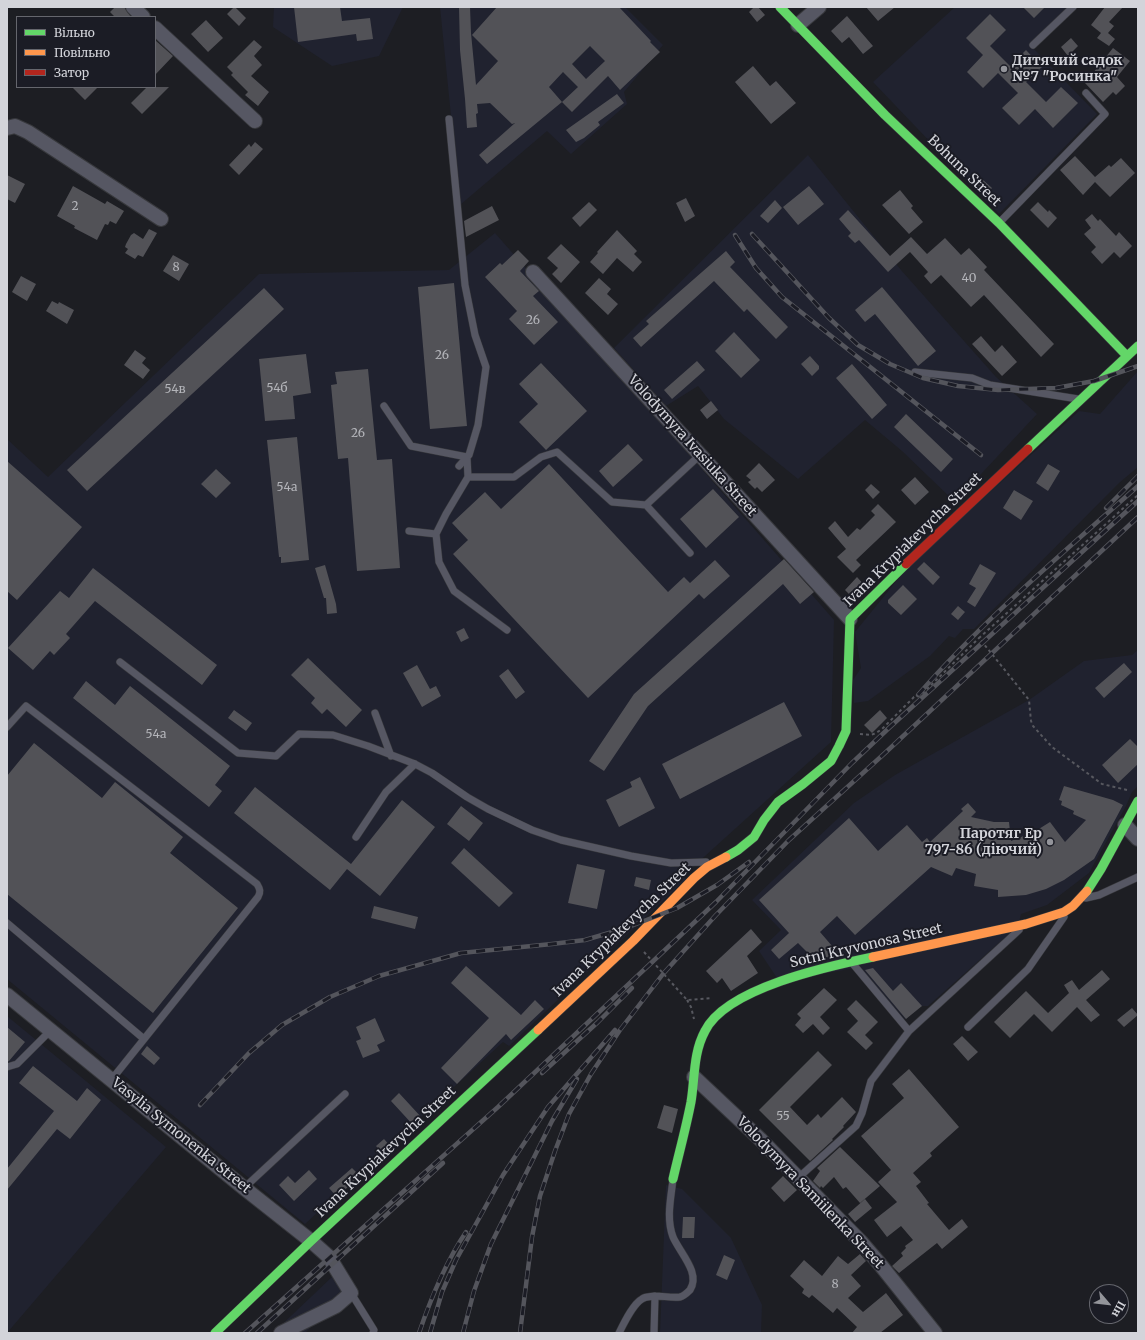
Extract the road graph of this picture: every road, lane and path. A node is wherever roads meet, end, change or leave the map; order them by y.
1 (132, 7) edge
2 (780, 7) edge
3 (819, 7) edge
4 (1073, 7) edge
5 (142, 16) edge
6 (798, 25) junction
7 (156, 29) edge
8 (1033, 45) dead end
9 (1086, 93) dead end
10 (449, 119) dead end
11 (255, 121) dead end
12 (7, 128) edge
13 (161, 219) dead end
14 (999, 223) junction
15 (533, 272) dead end
16 (1138, 346) edge
17 (1127, 356) junction
18 (915, 372) dead end
19 (1082, 400) junction
20 (384, 406) dead end
21 (700, 455) junction
22 (467, 458) junction
23 (459, 466) dead end
24 (468, 477) junction
25 (1138, 495) edge
26 (646, 505) junction
27 (409, 531) dead end
28 (436, 534) junction
29 (690, 552) dead end
30 (850, 619) junction
31 (507, 630) dead end
32 (979, 638) junction
33 (120, 662) dead end
34 (375, 713) dead end
35 (7, 727) edge
36 (846, 731) junction
37 (391, 756) junction
38 (415, 764) junction
39 (1132, 792) dead end
40 (1138, 801) edge
41 (1124, 825) junction
42 (356, 837) dead end
43 (1138, 839) edge
44 (720, 860) junction
45 (1138, 877) edge
46 (1081, 899) junction
47 (1070, 908) junction
48 (7, 922) edge
49 (1026, 924) junction
50 (633, 941) junction
51 (852, 962) junction
52 (7, 995) edge
53 (715, 998) dead end
54 (968, 1027) dead end
55 (50, 1030) junction
56 (909, 1031) junction
57 (144, 1039) junction
58 (7, 1067) edge
59 (694, 1077) junction
60 (112, 1079) junction
61 (345, 1094) dead end
62 (798, 1178) junction
63 (674, 1179) joint
64 (244, 1188) junction
65 (311, 1241) junction
66 (351, 1293) junction
67 (655, 1296) junction
68 (374, 1332) edge
69 (215, 1333) edge
70 (281, 1333) edge
71 (619, 1333) edge
72 (654, 1333) edge
73 (934, 1333) edge

1 - 5 street
2 - 6 street, Bohuna Street
3 - 6 street
4 - 8 lane
6 - 14 street, Bohuna Street
7 - 11 street
9 - 14 lane
10 - 22 lane
12 - 13 street
14 - 17 street, Bohuna Street
15 - 21 street, Volodymyra Ivasiuka Street
16 - 17 street, Ivana Krypiakevycha Street
17 - 19 street, Ivana Krypiakevycha Street
18 - 19 lane
19 - 30 street, Ivana Krypiakevycha Street
20 - 22 lane
21 - 26 lane
21 - 30 street, Volodymyra Ivasiuka Street
22 - 23 lane
22 - 24 lane
24 - 26 lane
24 - 28 lane
25 - 32 path
26 - 29 lane
27 - 28 lane
28 - 31 lane
30 - 36 street, Ivana Krypiakevycha Street
32 - 36 path
32 - 39 path
33 - 37 lane
34 - 37 lane
35 - 57 lane
36 - 44 street, Ivana Krypiakevycha Street
37 - 38 lane
38 - 42 lane
38 - 44 lane
40 - 41 street, Sotni Kryvonosa Street
41 - 43 street
41 - 46 street, Sotni Kryvonosa Street
44 - 50 street, Ivana Krypiakevycha Street
45 - 46 lane
46 - 47 street, Sotni Kryvonosa Street
47 - 49 street, Sotni Kryvonosa Street
47 - 54 lane
48 - 57 lane
49 - 51 street, Sotni Kryvonosa Street
49 - 56 lane
50 - 53 path
50 - 65 street, Ivana Krypiakevycha Street
51 - 56 lane
51 - 59 street, Sotni Kryvonosa Street
52 - 55 street, Vasylia Symonenka Street
55 - 58 lane
55 - 60 street, Vasylia Symonenka Street
56 - 62 lane
57 - 60 lane
59 - 62 street, Volodymyra Samiilenka Street
59 - 63 street, Sotni Kryvonosa Street
60 - 64 street, Vasylia Symonenka Street
61 - 64 lane
62 - 73 street, Volodymyra Samiilenka Street
63 - 67 lane
64 - 65 street, Vasylia Symonenka Street
65 - 66 street, Vasylia Symonenka Street
65 - 69 street, Ivana Krypiakevycha Street
66 - 68 lane
66 - 70 street
67 - 71 lane
67 - 72 lane

